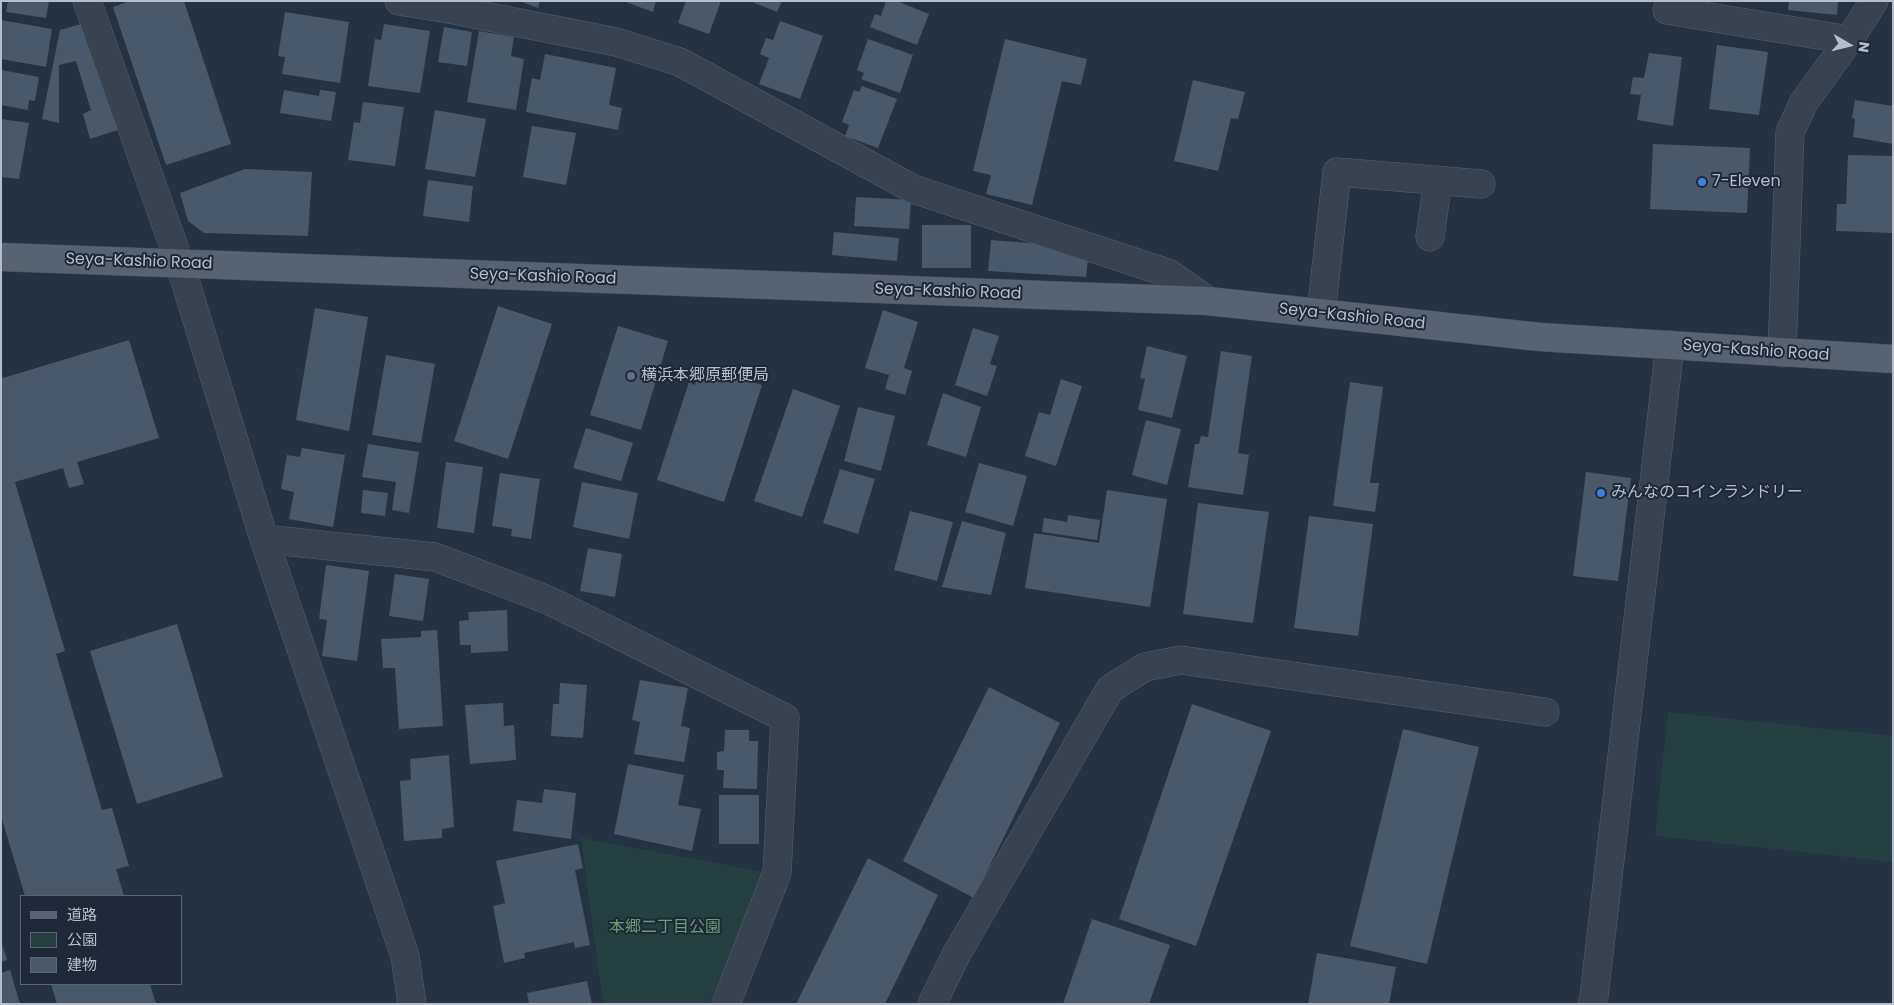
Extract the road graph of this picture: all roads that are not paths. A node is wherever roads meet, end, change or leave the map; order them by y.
1 (87, 1) edge
2 (399, 1) edge
3 (1874, 1) edge
4 (455, 6) edge
5 (1667, 10) dead end
6 (1849, 40) junction
7 (1438, 180) junction
8 (1481, 184) dead end
9 (1430, 237) dead end
10 (1, 257) edge
11 (180, 264) junction
12 (1208, 301) junction
13 (1321, 313) junction
14 (1670, 345) junction
15 (1782, 353) junction
16 (1893, 359) edge
17 (264, 539) junction
18 (1545, 712) dead end
19 (412, 1004) edge
20 (726, 1004) edge
21 (932, 1004) edge
22 (1592, 1004) edge

1 - 11 street
2 - 4 street
3 - 6 street
4 - 12 street
5 - 6 street
6 - 15 street
7 - 8 street
7 - 9 street
7 - 13 street
10 - 11 main road, Seya-Kashio Road
11 - 12 main road, Seya-Kashio Road
11 - 17 street
12 - 13 main road, Seya-Kashio Road
13 - 14 main road, Seya-Kashio Road
14 - 15 main road, Seya-Kashio Road
14 - 22 street
15 - 16 main road, Seya-Kashio Road
17 - 19 street
17 - 20 street
18 - 21 street

